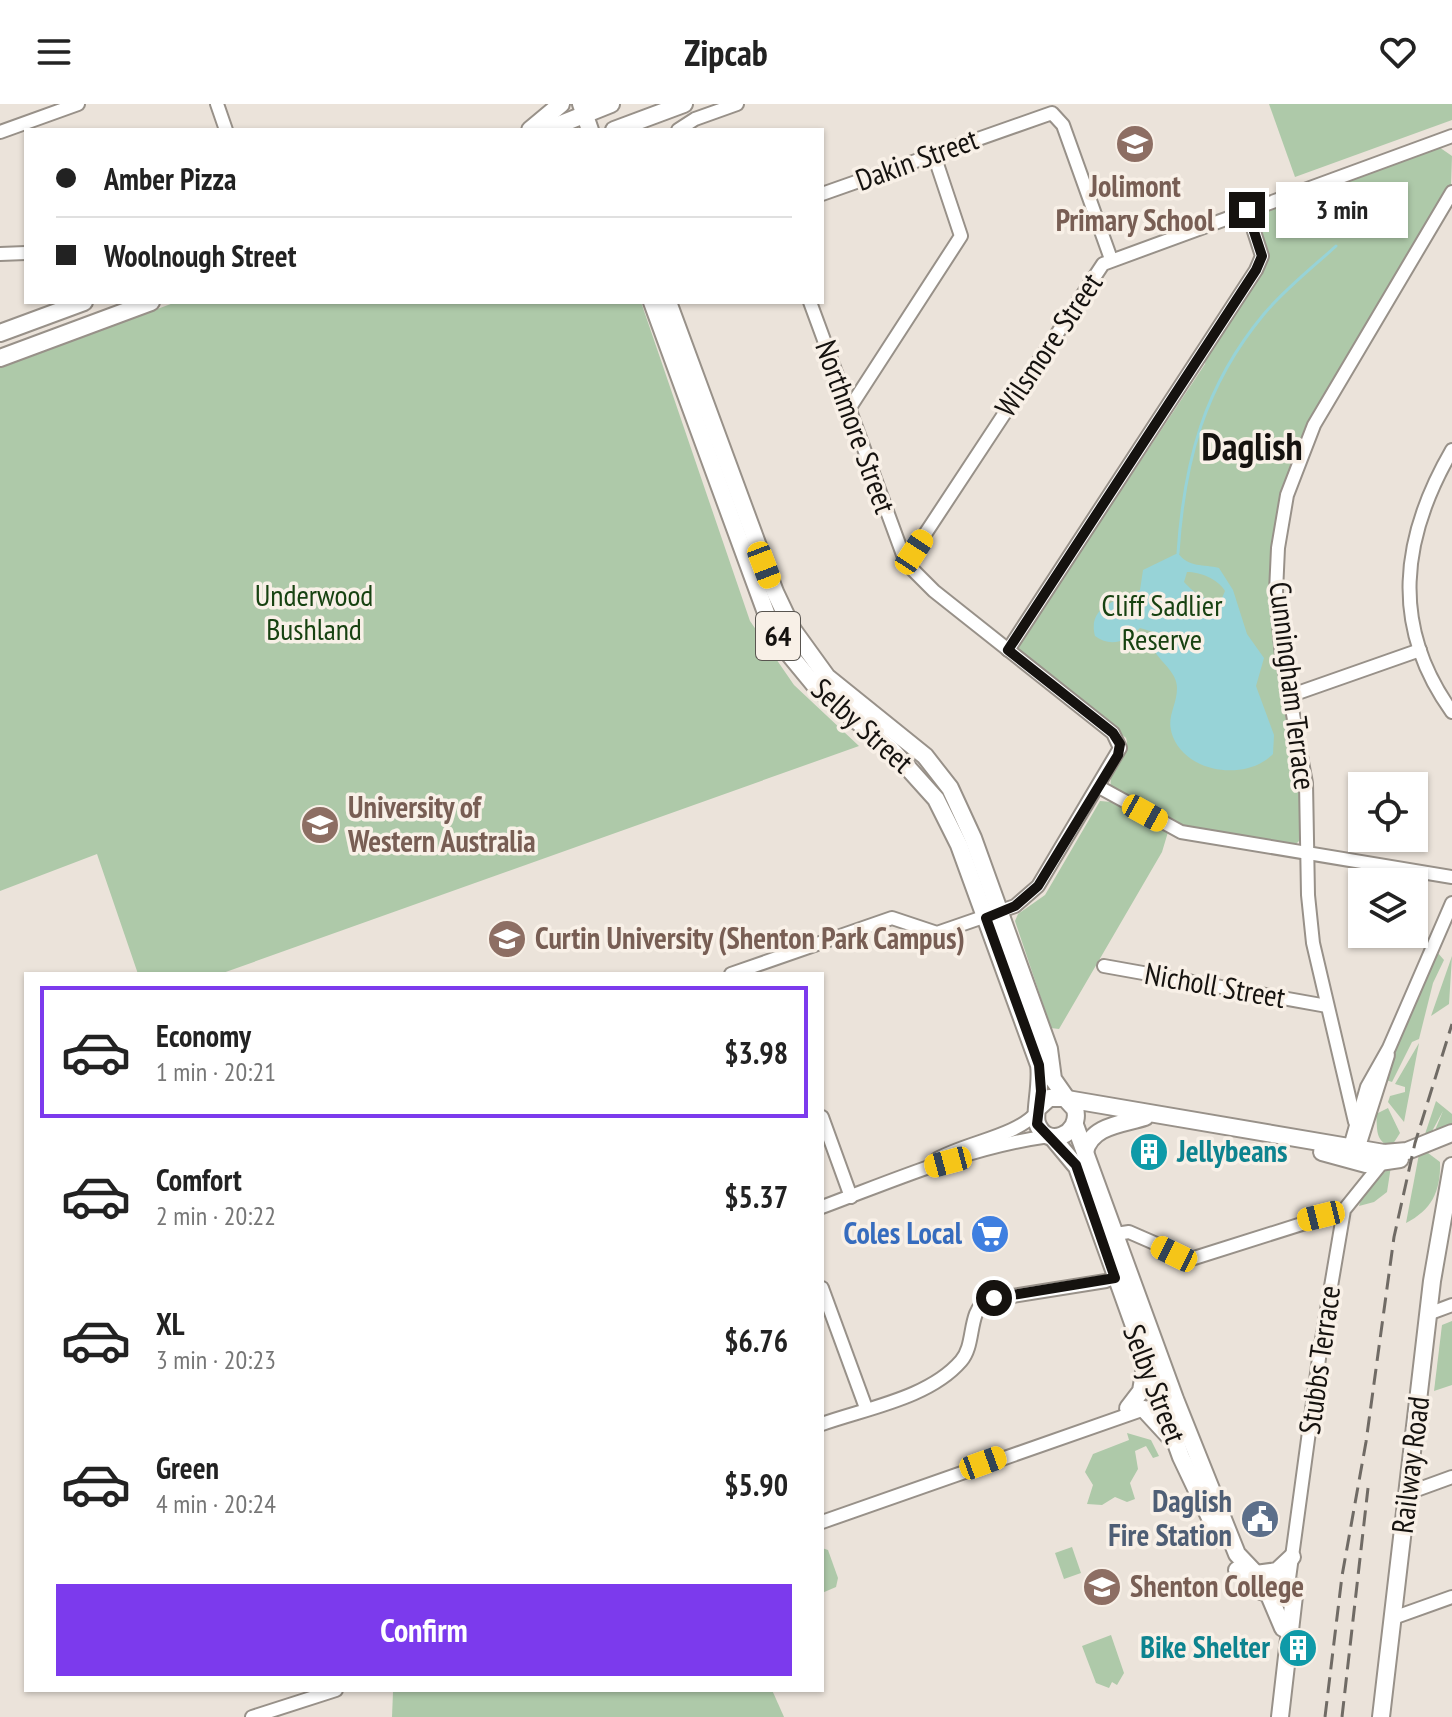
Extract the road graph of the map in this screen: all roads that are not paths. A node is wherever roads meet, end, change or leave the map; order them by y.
1 (78, 104) edge
2 (217, 104) edge
3 (561, 104) edge
4 (737, 104) edge
5 (605, 105) edge
6 (676, 107) edge
7 (1057, 115) joint
8 (586, 116) edge
9 (225, 128) edge
10 (532, 128) edge
11 (552, 128) edge
12 (611, 128) edge
13 (618, 128) edge
14 (649, 128) edge
15 (681, 128) edge
16 (0, 132) edge
17 (1452, 137) edge
18 (934, 155) junction
19 (1452, 192) edge
20 (824, 193) edge
21 (1247, 210) junction
22 (24, 253) edge
23 (0, 254) edge
24 (1111, 259) junction
25 (79, 304) edge
26 (146, 304) edge
27 (653, 304) edge
28 (669, 304) edge
29 (811, 304) edge
30 (0, 333) edge
31 (0, 358) edge
32 (849, 409) junction
33 (717, 458) junction
34 (1450, 459) edge
35 (906, 563) junction
36 (1008, 650) junction
37 (1420, 650) junction
38 (1289, 696) junction
39 (1452, 712) edge
40 (1099, 787) junction
41 (950, 788) junction
42 (936, 799) junction
43 (1308, 853) junction
44 (1452, 877) edge
45 (1452, 903) edge
46 (993, 916) junction
47 (1104, 966) dead end
48 (769, 968) edge
49 (744, 972) edge
50 (1327, 1006) junction
51 (1067, 1099) junction
52 (1037, 1110) junction
53 (1151, 1115) junction
54 (824, 1123) edge
55 (1075, 1124) junction
56 (1360, 1125) junction
57 (1452, 1133) edge
58 (1051, 1136) junction
59 (1452, 1142) edge
60 (1431, 1148) junction
61 (1085, 1152) junction
62 (1352, 1155) junction
63 (1380, 1158) junction
64 (921, 1169) junction
65 (1451, 1170) edge
66 (1347, 1190) dead end
67 (851, 1197) junction
68 (824, 1206) edge
69 (1448, 1206) edge
70 (1344, 1210) junction
71 (1327, 1216) dead end
72 (1116, 1234) junction
73 (1122, 1275) junction
74 (824, 1293) edge
75 (1452, 1305) edge
76 (1428, 1314) junction
77 (1145, 1362) junction
78 (1167, 1398) junction
79 (866, 1408) junction
80 (1136, 1409) junction
81 (824, 1423) edge
82 (1181, 1457) junction
83 (1452, 1477) edge
84 (1408, 1493) junction
85 (824, 1521) edge
86 (1298, 1521) junction
87 (1292, 1557) junction
88 (1256, 1574) junction
89 (1291, 1594) junction
90 (1269, 1595) junction
91 (1452, 1597) edge
92 (1393, 1618) junction
93 (1283, 1628) junction
94 (330, 1692) edge
95 (252, 1717) edge
96 (1272, 1717) edge
97 (1280, 1717) edge
98 (1381, 1717) edge

1 - 16 street
2 - 9 street
3 - 10 main road
4 - 15 street
5 - 8 main road
5 - 12 main road
6 - 13 main road
6 - 14 main road
7 - 18 street, Dakin Street
7 - 24 street, Wilsmore Street
8 - 11 main road
17 - 21 street
18 - 20 street, Dakin Street
18 - 32 street
19 - 38 street, Cunningham Terrace
21 - 24 street
21 - 36 street
22 - 23 street
24 - 35 street, Wilsmore Street
25 - 30 main road
26 - 31 main road
27 - 33 main road, Selby Street / 64
28 - 33 main road, Selby Street / 64
29 - 32 street, Northmore Street
32 - 35 street, Northmore Street
33 - 41 main road, Selby Street / 64
33 - 42 main road, Selby Street / 64
34 - 37 street
35 - 36 street, Northmore Street
36 - 40 street, Northmore Street
37 - 38 street
37 - 39 street
38 - 43 street, Cunningham Terrace
40 - 43 street
40 - 46 street
41 - 42 main road
41 - 46 main road, Selby Street / 64
42 - 46 main road, Selby Street / 64
43 - 44 street
43 - 50 street, Cunningham Terrace
45 - 56 street
46 - 48 street
46 - 51 main road, Selby Street / 64
46 - 52 main road, Selby Street / 64
47 - 50 street, Nicholl Street
48 - 49 street
50 - 56 street, Cunningham Terrace
51 - 52 main road
51 - 53 main road
51 - 55 main road, 64
52 - 58 main road, 64
52 - 64 street
53 - 55 main road
53 - 61 main road
53 - 62 main road
54 - 67 street
55 - 58 main road
55 - 61 main road, Selby Street
56 - 62 street
56 - 63 street
57 - 63 main road
58 - 64 street
58 - 73 main road, Selby Street
59 - 60 main road
60 - 63 main road
60 - 65 main road
61 - 72 main road, Selby Street
62 - 63 main road
63 - 70 street, Stubbs Terrace
64 - 67 street
65 - 69 main road, Railway Road
66 - 70 street
67 - 68 street
69 - 76 main road, Railway Road
70 - 86 street, Stubbs Terrace
71 - 72 street
72 - 73 main road, Selby Street
73 - 77 main road, Selby Street
73 - 78 main road, Selby Street
73 - 79 street
74 - 79 street
75 - 76 street
76 - 84 main road, Railway Road
77 - 78 main road, Selby Street
77 - 80 main road
78 - 80 street
78 - 82 main road, Selby Street
78 - 88 main road, Selby Street
79 - 81 street
80 - 82 main road
80 - 85 street
82 - 90 main road, Selby Street
83 - 84 street
84 - 92 main road, Railway Road
86 - 87 street, Stubbs Terrace
86 - 89 street, Stubbs Terrace
87 - 88 main road
87 - 89 street, Stubbs Terrace
88 - 89 main road
89 - 90 main road, Selby Street
89 - 93 main road, Stubbs Terrace
89 - 97 main road, Stubbs Terrace
90 - 93 main road
91 - 92 street
92 - 98 main road, Railway Road
93 - 96 main road, Stubbs Terrace
94 - 95 street

